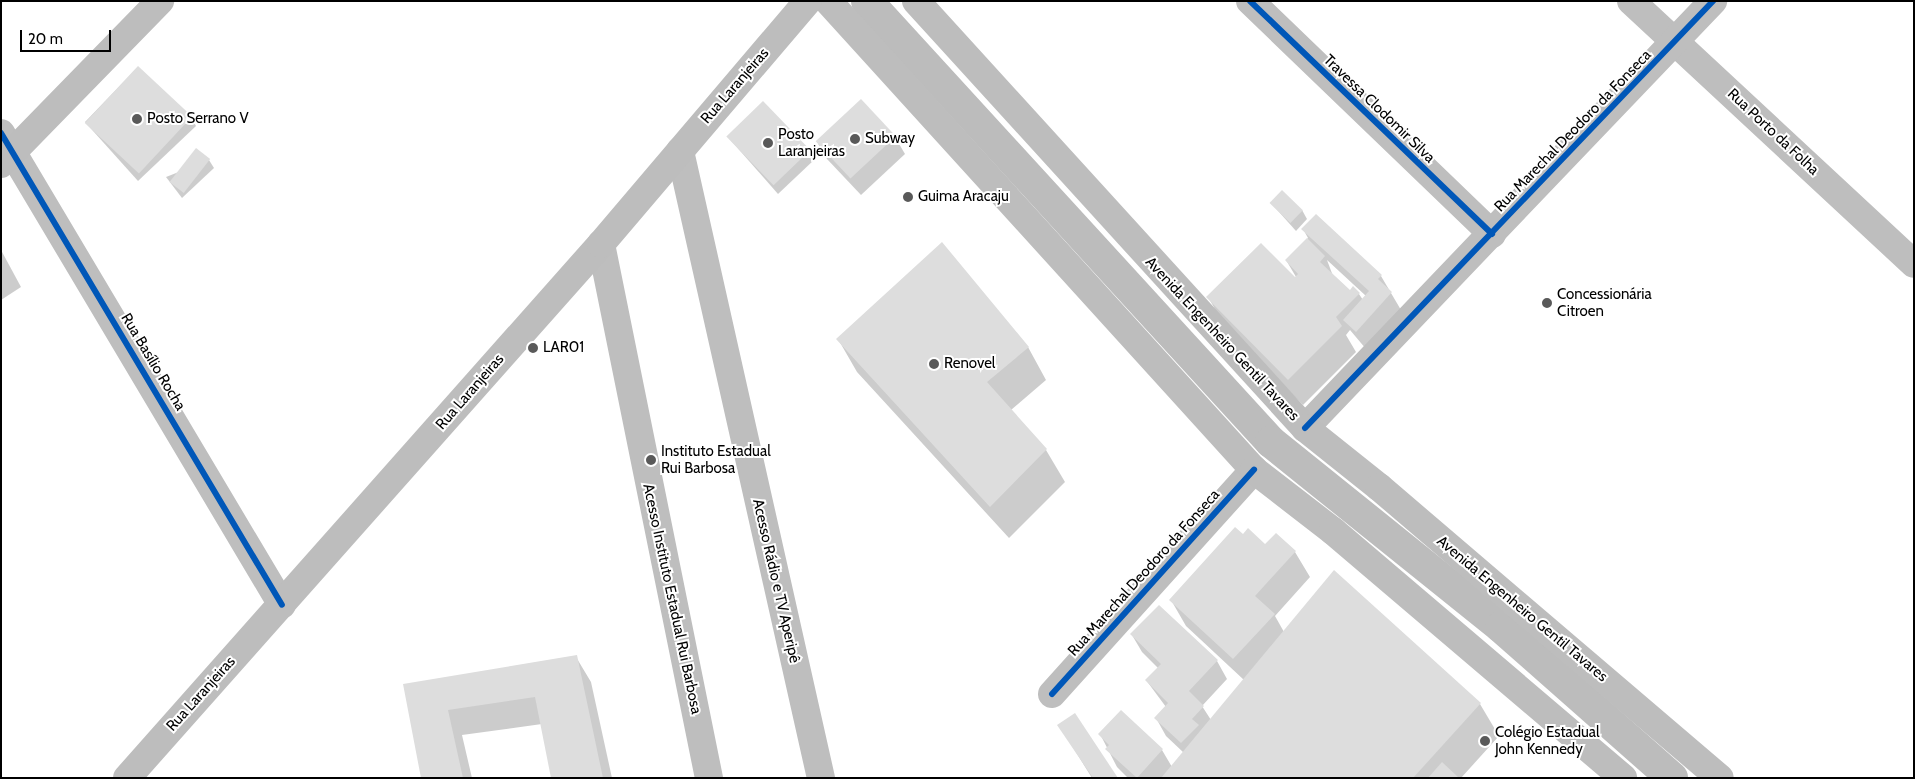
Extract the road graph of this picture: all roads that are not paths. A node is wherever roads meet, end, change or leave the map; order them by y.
1 (160, 1) edge
2 (808, 1) edge
3 (828, 1) edge
4 (916, 1) edge
5 (1250, 1) edge
6 (1632, 1) edge
7 (1714, 1) edge
8 (1676, 42) junction
9 (5, 150) edge
10 (680, 151) junction
11 (1492, 234) junction
12 (601, 244) junction
13 (1914, 264) edge
14 (1305, 428) junction
15 (1254, 470) junction
16 (282, 605) junction
17 (1052, 694) dead end
18 (127, 778) edge
19 (708, 778) edge
20 (821, 778) edge
21 (1623, 778) edge
22 (1720, 778) edge

1 - 9 main road
2 - 10 main road, Rua Laranjeiras
3 - 15 main road
4 - 14 main road, Avenida Engenheiro Gentil Tavares
5 - 11 street, Travessa Clodomir Silva
6 - 8 street, Rua Porto da Folha
7 - 8 street, Rua Marechal Deodoro da Fonseca
8 - 11 street, Rua Marechal Deodoro da Fonseca
8 - 13 street, Rua Porto da Folha
9 - 16 street, Rua Basílio Rocha
10 - 12 main road, Rua Laranjeiras
10 - 20 street, Acesso Rádio e TV Aperipê
11 - 14 street, Rua Marechal Deodoro da Fonseca
12 - 16 main road, Rua Laranjeiras
12 - 19 street, Acesso Instituto Estadual Rui Barbosa
14 - 22 main road, Avenida Engenheiro Gentil Tavares
15 - 17 street, Rua Marechal Deodoro da Fonseca
15 - 21 main road
16 - 18 main road, Rua Laranjeiras

